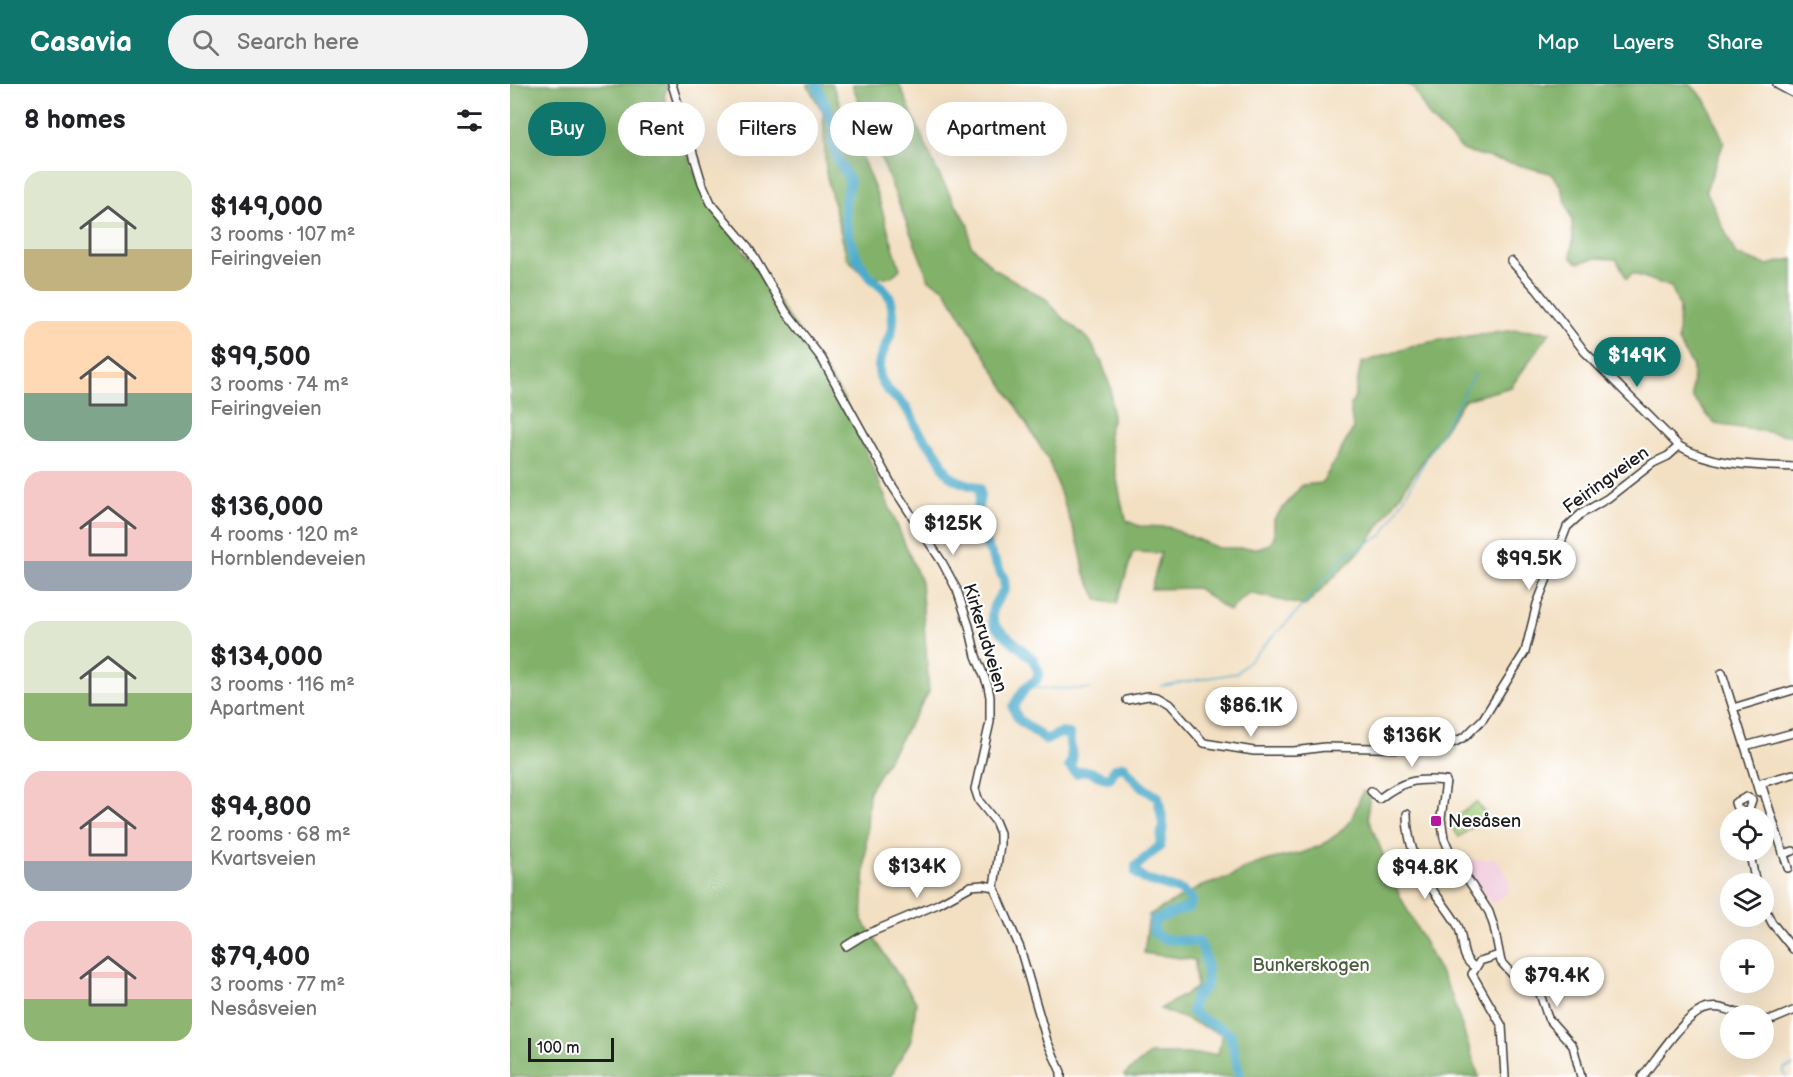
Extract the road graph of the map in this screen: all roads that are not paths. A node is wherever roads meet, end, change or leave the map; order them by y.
1 (672, 84) edge
2 (1778, 84) edge
3 (1793, 92) edge
4 (1511, 261) dead end
5 (1679, 446) junction
6 (1793, 467) edge
7 (1722, 674) dead end
8 (1793, 690) edge
9 (1127, 700) dead end
10 (1733, 708) junction
11 (1793, 733) edge
12 (1745, 746) junction
13 (1793, 774) edge
14 (1761, 790) junction
15 (1371, 791) dead end
16 (1752, 800) junction
17 (1737, 807) edge
18 (1750, 807) edge
19 (1407, 814) dead end
20 (1793, 851) edge
21 (1783, 854) junction
22 (1452, 856) junction
23 (1788, 868) dead end
24 (1422, 872) junction
25 (994, 887) junction
26 (1774, 925) edge
27 (846, 946) dead end
28 (1793, 949) edge
29 (1499, 955) junction
30 (1475, 967) junction
31 (1720, 1009) edge
32 (1793, 1011) edge
33 (1774, 1019) edge
34 (1061, 1077) edge
35 (1505, 1077) edge
36 (1581, 1077) edge
37 (1642, 1077) edge

1 - 25 street, Kirkerudveien
2 - 3 main road
4 - 5 street, Feiringveien
5 - 6 street, Feiringveien
5 - 9 street, Feiringveien
7 - 10 street
8 - 10 street
10 - 12 street
11 - 12 street
12 - 14 street
13 - 14 street
14 - 16 street
14 - 21 street
15 - 22 street
16 - 17 street
16 - 18 street
19 - 24 street
20 - 21 street
21 - 23 street
22 - 24 street
22 - 29 street
24 - 30 street
25 - 27 street
25 - 34 street, Kirkerudveien
26 - 28 street
29 - 30 street
29 - 36 street
30 - 35 street
31 - 37 street
32 - 33 street

